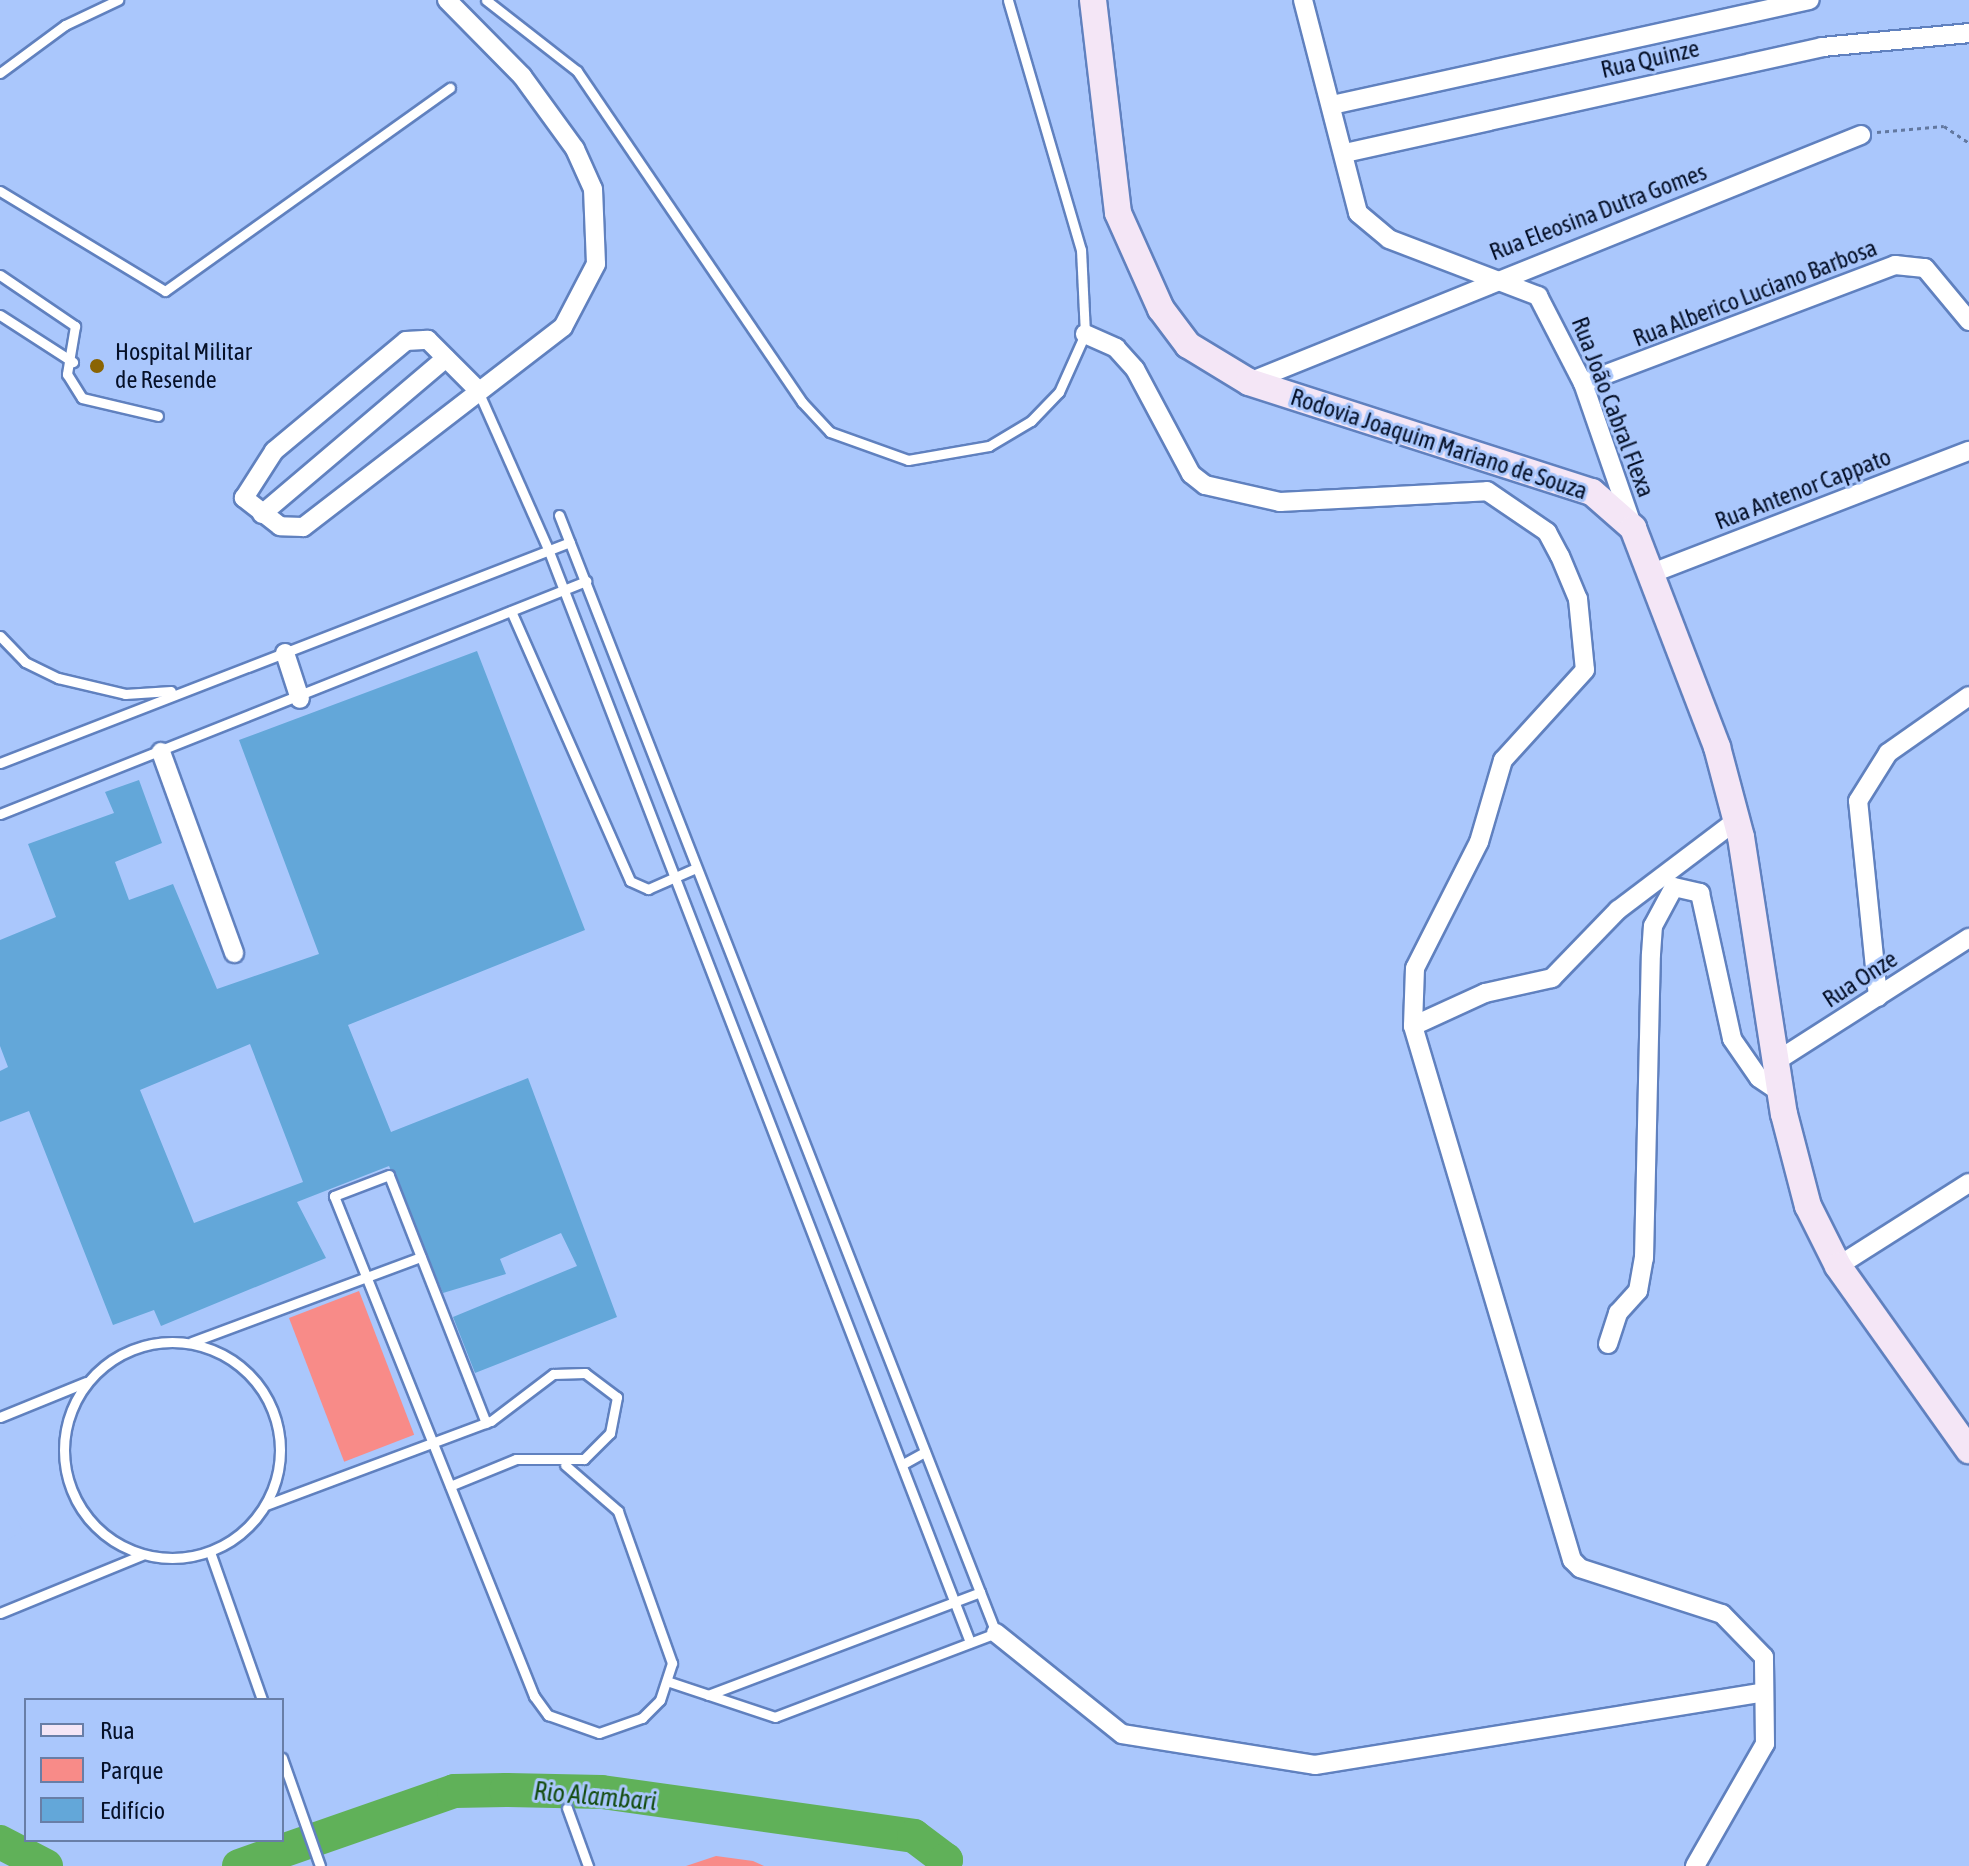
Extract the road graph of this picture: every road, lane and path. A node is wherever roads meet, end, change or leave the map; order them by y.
1 (118, 0) edge
2 (447, 0) edge
3 (486, 0) edge
4 (1008, 0) edge
5 (1093, 0) edge
6 (1303, 0) edge
7 (1810, 0) edge
8 (1969, 33) edge
9 (0, 73) edge
10 (450, 88) dead end
11 (1332, 105) junction
12 (1861, 135) joint
13 (1969, 143) edge
14 (1345, 153) junction
15 (0, 191) edge
16 (0, 275) edge
17 (1497, 277) junction
18 (0, 315) edge
19 (1969, 321) edge
20 (1085, 334) junction
21 (446, 358) junction
22 (73, 362) junction
23 (1249, 382) junction
24 (1583, 383) junction
25 (476, 388) junction
26 (158, 416) dead end
27 (1969, 451) edge
28 (262, 514) junction
29 (559, 515) dead end
30 (1633, 528) junction
31 (570, 542) junction
32 (548, 549) junction
33 (1655, 572) junction
34 (586, 581) junction
35 (565, 594) junction
36 (511, 611) junction
37 (0, 636) edge
38 (285, 653) junction
39 (186, 689) junction
40 (1969, 696) edge
41 (300, 699) junction
42 (161, 752) junction
43 (0, 763) edge
44 (0, 814) edge
45 (1737, 820) junction
46 (696, 868) junction
47 (677, 878) junction
48 (1969, 938) edge
49 (234, 953) dead end
50 (1878, 997) junction
51 (1413, 1026) junction
52 (1778, 1060) junction
53 (1781, 1093) junction
54 (1969, 1183) edge
55 (421, 1257) junction
56 (1838, 1266) junction
57 (367, 1277) junction
58 (190, 1343) junction
59 (1608, 1344) dead end
60 (86, 1382) junction
61 (0, 1417) edge
62 (486, 1423) junction
63 (1967, 1440) edge
64 (432, 1442) junction
65 (925, 1452) junction
66 (903, 1464) junction
67 (565, 1465) junction
68 (450, 1486) junction
69 (266, 1505) junction
70 (210, 1552) junction
71 (142, 1555) junction
72 (980, 1592) junction
73 (956, 1600) junction
74 (0, 1613) edge
75 (996, 1633) junction
76 (970, 1642) junction
77 (670, 1682) junction
78 (1760, 1693) junction
79 (708, 1695) junction
80 (261, 1698) edge
81 (284, 1764) edge
82 (567, 1808) dead end
83 (320, 1866) edge
84 (588, 1866) edge
85 (1695, 1866) edge

1 - 9 lane
2 - 25 street
3 - 20 lane
4 - 20 lane
5 - 23 main road, Rodovia Joaquim Mariano de Souza
6 - 11 street, Rua João Cabral Flexa
7 - 11 street, Rua Quinze
8 - 14 street, Rua Quinze
10 - 15 lane
11 - 14 street, Rua João Cabral Flexa
12 - 13 path
12 - 17 street, Rua Eleosina Dutra Gomes
14 - 17 street, Rua João Cabral Flexa
16 - 22 lane
17 - 23 street, Rua Eleosina Dutra Gomes
17 - 24 street, Rua João Cabral Flexa
18 - 22 lane
19 - 24 street, Rua Alberico Luciano Barbosa
20 - 51 street
21 - 25 street
21 - 28 street
21 - 28 street
22 - 26 lane
23 - 30 main road, Rodovia Joaquim Mariano de Souza
24 - 30 street, Rua João Cabral Flexa
25 - 28 street
25 - 32 lane
27 - 33 street, Rua Antenor Cappato
29 - 31 lane
30 - 33 main road, Rodovia Joaquim Mariano de Souza
31 - 32 lane
31 - 34 lane
32 - 35 lane
32 - 38 lane
33 - 45 main road, Rodovia Joaquim Mariano de Souza
34 - 35 lane
34 - 46 lane
35 - 36 lane
35 - 47 lane
36 - 41 lane
36 - 47 lane
37 - 39 lane
38 - 39 lane
38 - 41 street
39 - 43 lane
40 - 50 street
41 - 42 lane
42 - 44 lane
42 - 49 street
45 - 51 street
45 - 52 main road, Rodovia Joaquim Mariano de Souza
46 - 47 lane
46 - 65 lane
47 - 66 lane
48 - 50 street, Rua Onze
50 - 52 street, Rua Onze
51 - 78 street
52 - 53 main road, Rodovia Joaquim Mariano de Souza
53 - 56 main road, Rodovia Joaquim Mariano de Souza
53 - 59 street
54 - 56 street
55 - 57 lane
55 - 57 lane
55 - 62 lane
56 - 63 main road, Rodovia Joaquim Mariano de Souza
57 - 58 lane
57 - 64 lane
58 - 60 lane
58 - 69 lane
60 - 61 lane
60 - 71 lane
62 - 64 lane
62 - 67 lane
64 - 68 lane
64 - 69 lane
65 - 66 lane
65 - 72 lane
66 - 73 lane
67 - 68 lane
67 - 77 lane
68 - 77 lane
69 - 70 lane
70 - 71 lane
70 - 80 lane
71 - 74 lane
72 - 73 lane
72 - 75 lane
73 - 76 lane
73 - 79 lane
75 - 76 lane
75 - 78 street
76 - 79 lane
77 - 79 lane
78 - 85 street
81 - 83 lane
82 - 84 lane

